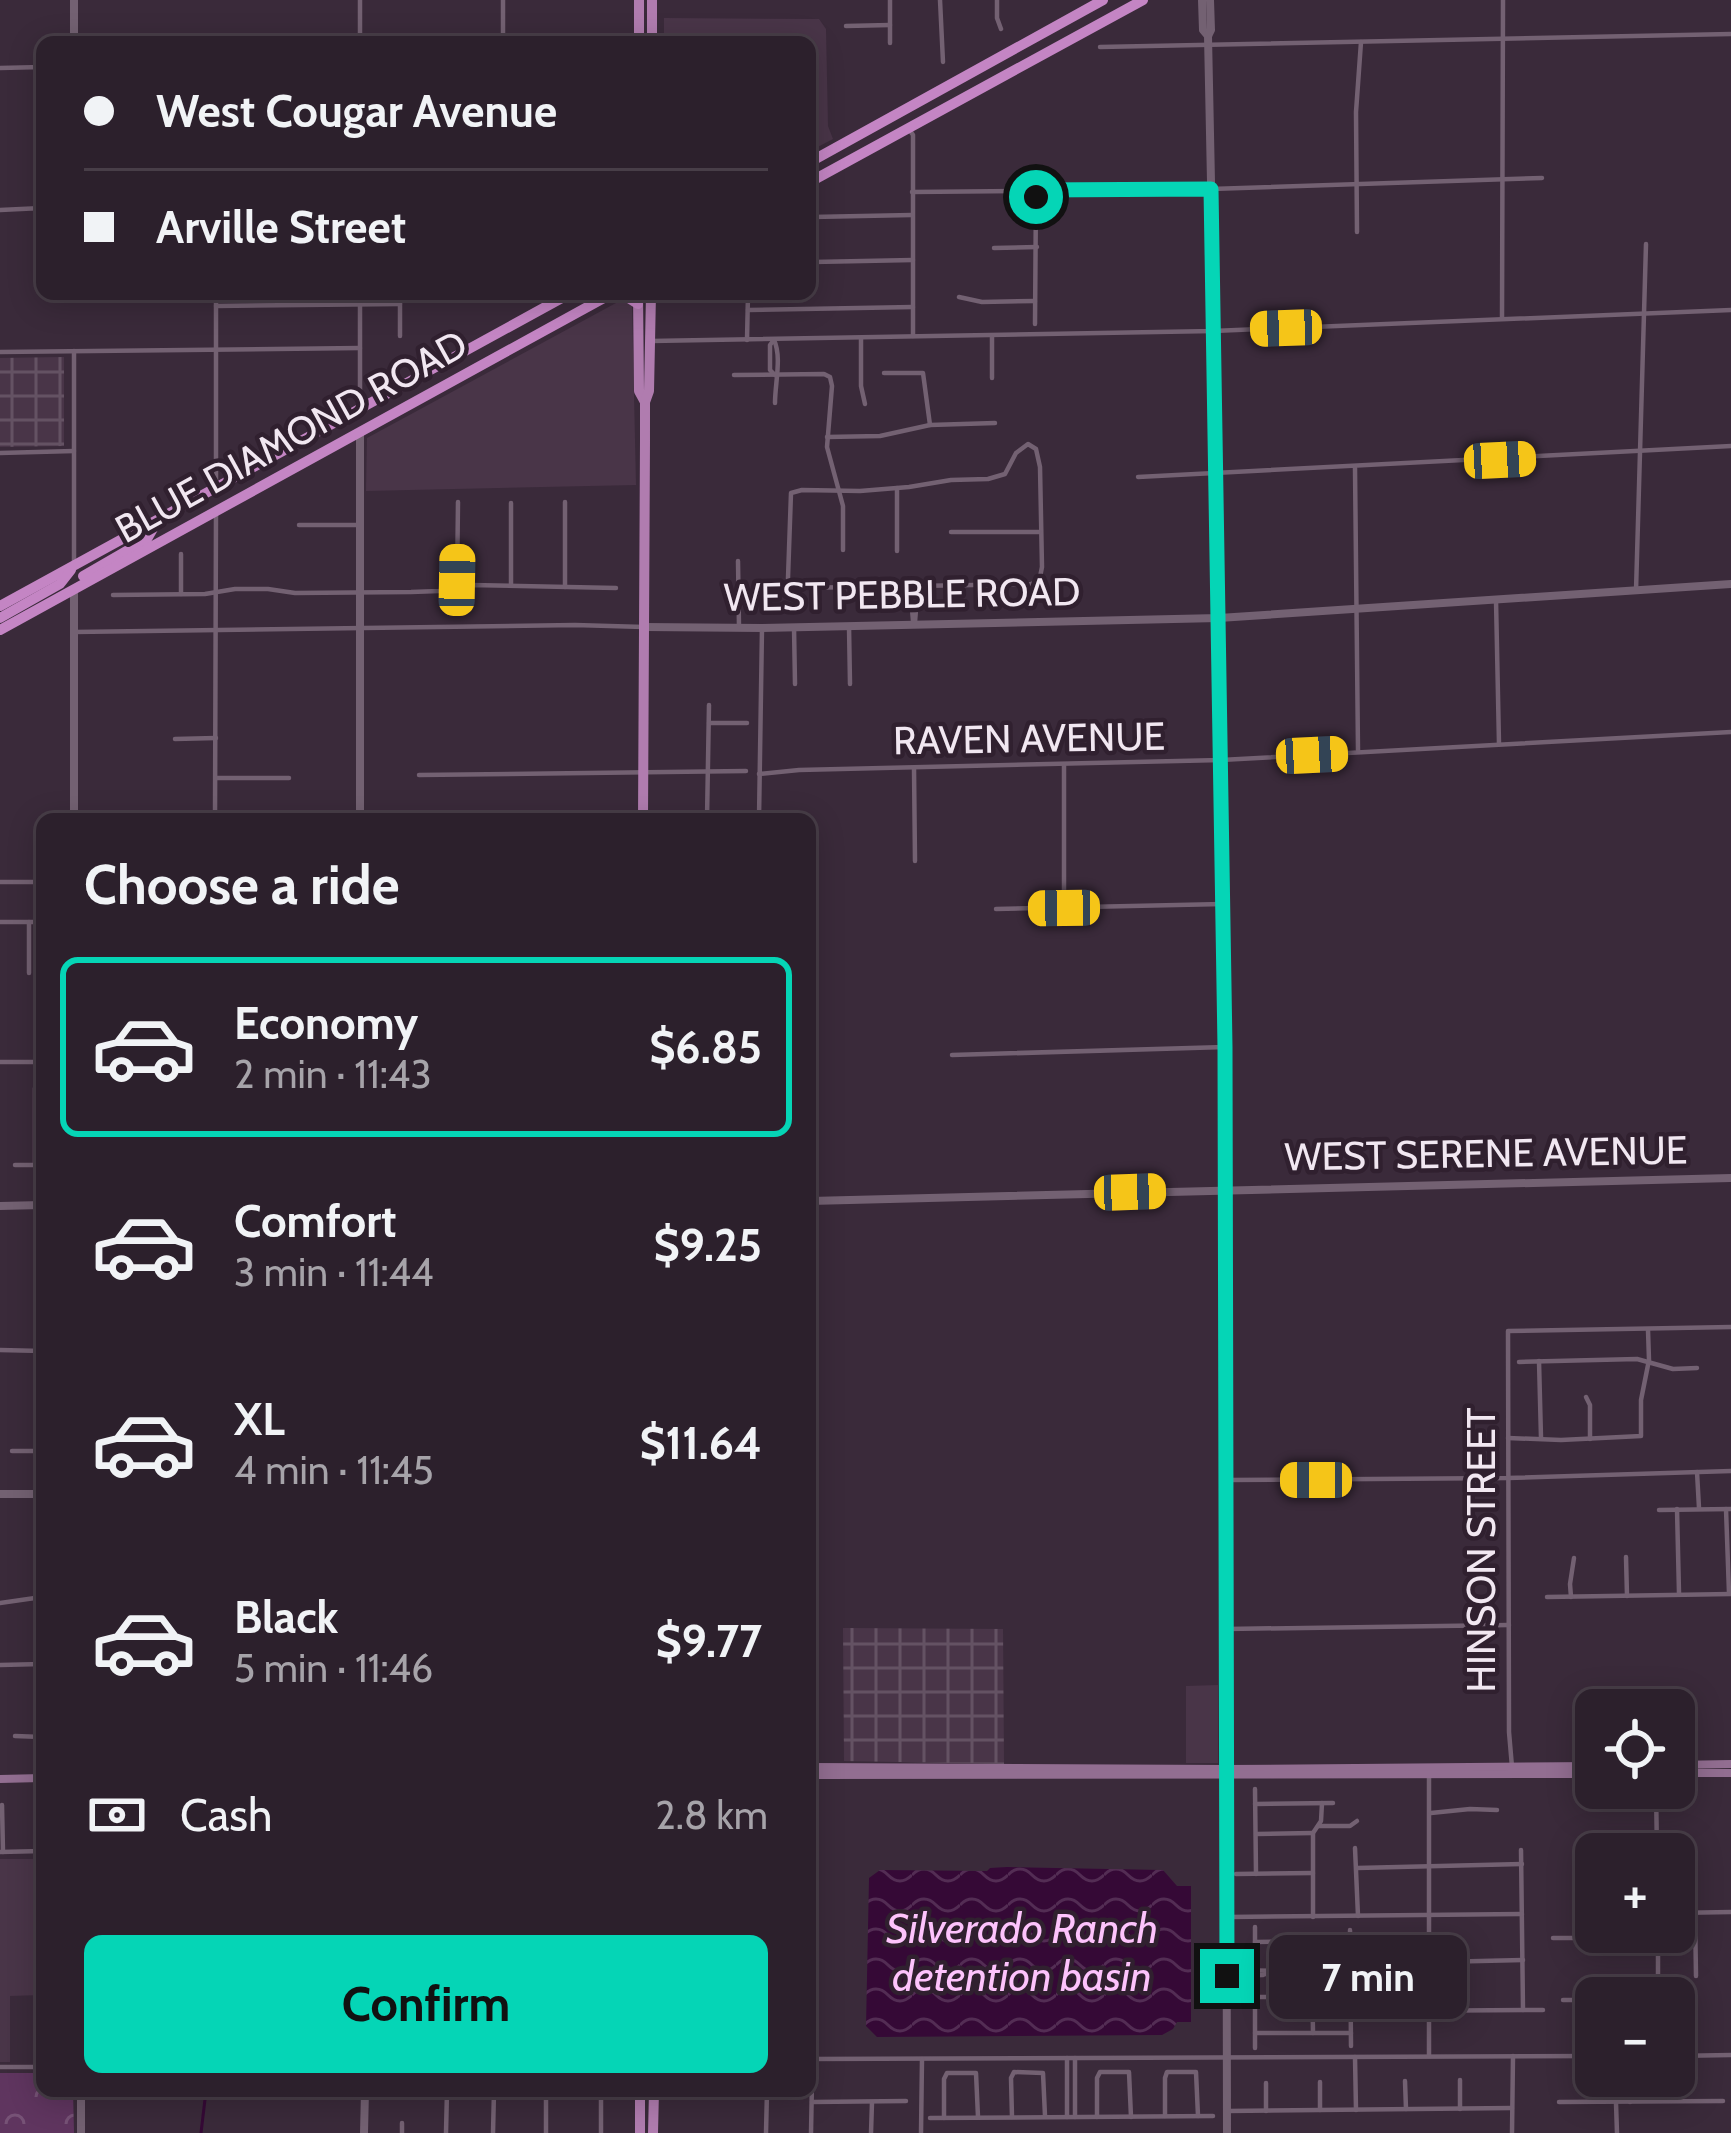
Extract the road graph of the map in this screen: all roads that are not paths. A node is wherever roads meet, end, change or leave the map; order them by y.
1 (74, 0) edge
2 (360, 0) edge
3 (503, 0) edge
4 (639, 0) edge
5 (652, 0) edge
6 (890, 0) edge
7 (940, 0) edge
8 (997, 0) edge
9 (1103, 0) edge
10 (1143, 0) edge
11 (1206, 0) edge
12 (1503, 0) edge
13 (890, 25) junction
14 (846, 26) dead end
15 (1001, 29) dead end
16 (1731, 34) edge
17 (74, 36) edge
18 (360, 36) edge
19 (503, 36) edge
20 (639, 36) edge
21 (652, 36) edge
22 (1505, 38) junction
23 (1208, 41) junction
24 (1361, 42) junction
25 (890, 43) dead end
26 (1100, 47) dead end
27 (943, 62) dead end
28 (36, 67) edge
29 (0, 68) edge
30 (908, 127) junction
31 (816, 159) edge
32 (1503, 178) junction
33 (1542, 178) dead end
34 (816, 179) edge
35 (1357, 182) junction
36 (1211, 189) junction
37 (1036, 190) junction
38 (912, 192) junction
39 (36, 208) edge
40 (0, 210) edge
41 (912, 215) junction
42 (816, 217) edge
43 (1357, 232) dead end
44 (1646, 244) dead end
45 (1037, 247) junction
46 (994, 248) dead end
47 (913, 260) junction
48 (816, 262) edge
49 (959, 297) dead end
50 (216, 300) edge
51 (360, 300) edge
52 (400, 300) edge
53 (558, 300) edge
54 (599, 300) edge
55 (638, 300) edge
56 (651, 300) edge
57 (748, 300) edge
58 (1035, 301) junction
59 (360, 304) junction
60 (400, 304) junction
61 (216, 306) junction
62 (913, 307) junction
63 (748, 310) junction
64 (1731, 310) edge
65 (1644, 313) junction
66 (1502, 320) junction
67 (1035, 323) dead end
68 (1213, 331) junction
69 (992, 335) junction
70 (400, 336) dead end
71 (913, 336) junction
72 (861, 338) junction
73 (747, 340) junction
74 (774, 340) junction
75 (650, 341) junction
76 (360, 348) junction
77 (217, 350) junction
78 (74, 351) junction
79 (0, 352) edge
80 (884, 373) dead end
81 (734, 375) dead end
82 (775, 375) junction
83 (992, 378) dead end
84 (645, 402) junction
85 (775, 404) dead end
86 (865, 404) dead end
87 (360, 409) junction
88 (995, 423) dead end
89 (930, 425) junction
90 (360, 433) junction
91 (827, 437) junction
92 (1731, 446) edge
93 (74, 451) junction
94 (0, 452) edge
95 (1640, 452) junction
96 (1355, 468) junction
97 (1217, 474) junction
98 (1138, 477) dead end
99 (217, 487) junction
100 (897, 488) junction
101 (840, 490) junction
102 (458, 502) dead end
103 (512, 502) dead end
104 (565, 502) dead end
105 (216, 512) junction
106 (158, 519) junction
107 (299, 525) dead end
108 (359, 525) junction
109 (951, 532) dead end
110 (1039, 532) junction
111 (843, 550) dead end
112 (897, 550) dead end
113 (181, 554) dead end
114 (738, 560) dead end
115 (74, 566) junction
116 (512, 584) junction
117 (1731, 584) edge
118 (914, 586) junction
119 (457, 587) junction
120 (565, 587) junction
121 (74, 588) junction
122 (616, 588) dead end
123 (1636, 591) junction
124 (216, 592) junction
125 (359, 592) junction
126 (181, 594) junction
127 (113, 595) dead end
128 (1496, 600) junction
129 (0, 606) edge
130 (1357, 609) junction
131 (1219, 618) junction
132 (0, 619) edge
133 (914, 625) junction
134 (849, 626) junction
135 (644, 627) junction
136 (794, 627) junction
137 (739, 628) junction
138 (762, 628) junction
139 (359, 629) junction
140 (0, 630) edge
141 (216, 630) junction
142 (74, 632) junction
143 (795, 684) dead end
144 (850, 684) dead end
145 (709, 705) dead end
146 (709, 723) junction
147 (747, 723) dead end
148 (1731, 733) edge
149 (216, 738) junction
150 (175, 739) dead end
151 (1499, 745) junction
152 (1358, 753) junction
153 (1221, 760) junction
154 (1064, 765) junction
155 (914, 768) junction
156 (709, 771) junction
157 (746, 771) dead end
158 (643, 772) junction
159 (759, 774) junction
160 (419, 775) dead end
161 (216, 778) junction
162 (289, 778) dead end
163 (74, 813) edge
164 (215, 813) edge
165 (360, 813) edge
166 (643, 813) edge
167 (707, 813) edge
168 (759, 813) edge
169 (915, 861) dead end
170 (0, 882) edge
171 (36, 882) edge
172 (1223, 904) junction
173 (1064, 908) junction
174 (996, 909) dead end
175 (0, 922) edge
176 (29, 922) junction
177 (36, 922) edge
178 (29, 973) dead end
179 (1225, 1047) junction
180 (952, 1055) dead end
181 (0, 1062) edge
182 (36, 1062) edge
183 (35, 1088) dead end
184 (36, 1107) edge
185 (15, 1165) dead end
186 (36, 1165) edge
187 (1731, 1178) edge
188 (1223, 1189) junction
189 (816, 1201) edge
190 (36, 1205) edge
191 (0, 1206) edge
192 (1731, 1327) edge
193 (1648, 1329) junction
194 (0, 1350) edge
195 (36, 1351) edge
196 (1648, 1360) junction
197 (1539, 1361) junction
198 (1519, 1362) dead end
199 (1697, 1368) dead end
200 (1586, 1397) dead end
201 (1508, 1438) junction
202 (1541, 1438) junction
203 (1590, 1439) junction
204 (12, 1451) dead end
205 (36, 1451) edge
206 (1731, 1471) edge
207 (1697, 1472) junction
208 (1508, 1478) junction
209 (1224, 1480) junction
210 (0, 1494) edge
211 (36, 1494) edge
212 (1677, 1509) junction
213 (1699, 1509) junction
214 (1729, 1509) edge
215 (1659, 1510) dead end
216 (1626, 1557) dead end
217 (1574, 1558) dead end
218 (1730, 1594) edge
219 (1679, 1595) junction
220 (1627, 1596) junction
221 (1571, 1597) junction
222 (36, 1598) edge
223 (1547, 1598) dead end
224 (0, 1603) edge
225 (1509, 1625) junction
226 (1225, 1629) junction
227 (36, 1664) edge
228 (0, 1665) edge
229 (15, 1736) dead end
230 (36, 1736) edge
231 (1731, 1764) edge
232 (1445, 1767) junction
233 (1695, 1767) edge
234 (1575, 1770) edge
235 (816, 1771) edge
236 (1512, 1771) junction
237 (1695, 1771) edge
238 (1226, 1773) junction
239 (1731, 1774) edge
240 (1429, 1775) junction
241 (36, 1778) edge
242 (0, 1779) edge
243 (1255, 1789) dead end
244 (1256, 1804) junction
245 (1322, 1804) junction
246 (1333, 1804) dead end
247 (2, 1805) edge
248 (1497, 1810) dead end
249 (1430, 1813) junction
250 (1358, 1821) dead end
251 (1316, 1830) junction
252 (1256, 1834) junction
253 (1355, 1848) dead end
254 (1521, 1850) dead end
255 (1, 1852) edge
256 (36, 1852) edge
257 (1522, 1864) junction
258 (1428, 1866) junction
259 (1357, 1868) junction
260 (1313, 1873) junction
261 (1236, 1874) dead end
262 (1256, 1874) junction
263 (1731, 1912) edge
264 (1695, 1913) joint
265 (1522, 1914) junction
266 (1427, 1915) junction
267 (1358, 1916) junction
268 (1226, 1917) junction
269 (1313, 1917) junction
270 (1255, 1927) dead end
271 (1350, 1930) dead end
272 (1553, 1938) dead end
273 (1575, 1938) edge
274 (1351, 1941) junction
275 (1255, 1942) junction
276 (1292, 1942) junction
277 (1522, 1960) junction
278 (1255, 1961) dead end
279 (1428, 1963) junction
280 (1386, 1968) dead end
281 (1292, 1972) junction
282 (1312, 1972) junction
283 (1351, 1972) junction
284 (1227, 1973) junction
285 (1696, 1976) dead end
286 (1255, 1984) dead end
287 (1255, 1997) junction
288 (1312, 1997) junction
289 (1563, 2000) dead end
290 (1575, 2000) edge
291 (1544, 2010) dead end
292 (1428, 2011) junction
293 (1523, 2011) junction
294 (1381, 2015) dead end
295 (1255, 2033) junction
296 (1313, 2033) junction
297 (1351, 2033) junction
298 (1351, 2046) dead end
299 (1255, 2048) dead end
300 (1731, 2055) edge
301 (1429, 2056) junction
302 (1513, 2056) junction
303 (1575, 2056) edge
304 (1695, 2056) edge
305 (1227, 2057) junction
306 (1354, 2057) junction
307 (1071, 2058) junction
308 (816, 2059) edge
309 (922, 2059) junction
310 (0, 2067) edge
311 (36, 2067) edge
312 (1460, 2080) dead end
313 (1405, 2081) dead end
314 (1320, 2082) dead end
315 (1266, 2083) dead end
316 (81, 2097) edge
317 (365, 2097) edge
318 (447, 2097) edge
319 (494, 2097) edge
320 (546, 2097) edge
321 (602, 2097) edge
322 (640, 2097) edge
323 (654, 2097) edge
324 (767, 2097) edge
325 (812, 2097) edge
326 (1625, 2097) edge
327 (1723, 2101) dead end
328 (812, 2102) junction
329 (872, 2102) junction
330 (906, 2102) dead end
331 (1559, 2102) dead end
332 (1624, 2102) junction
333 (1512, 2108) junction
334 (1406, 2109) junction
335 (1460, 2109) junction
336 (1319, 2110) junction
337 (1356, 2110) junction
338 (1227, 2111) junction
339 (1266, 2111) junction
340 (1131, 2116) junction
341 (1165, 2116) junction
342 (1198, 2116) junction
343 (1213, 2116) dead end
344 (978, 2117) junction
345 (1012, 2117) junction
346 (1045, 2117) junction
347 (1071, 2117) junction
348 (1097, 2117) junction
349 (930, 2118) dead end
350 (944, 2118) junction
351 (402, 2123) dead end
352 (81, 2133) edge
353 (364, 2133) edge
354 (402, 2133) edge
355 (446, 2133) edge
356 (493, 2133) edge
357 (545, 2133) edge
358 (601, 2133) edge
359 (640, 2133) edge
360 (653, 2133) edge
361 (766, 2133) edge
362 (812, 2133) edge
363 (872, 2133) edge
364 (921, 2133) edge
365 (1227, 2133) edge
366 (1512, 2133) edge
367 (1617, 2133) edge

1 - 17 street
2 - 18 street
3 - 19 street
4 - 20 main road
5 - 21 main road
6 - 13 street
7 - 27 street
8 - 15 street
9 - 31 highway
10 - 30 highway
11 - 23 street
12 - 22 street
13 - 14 street
13 - 25 street
16 - 22 street
22 - 24 street
22 - 32 street
23 - 24 street
23 - 26 street
23 - 36 street
24 - 35 street
28 - 29 street
30 - 34 highway
30 - 38 street
32 - 33 street
32 - 35 street
32 - 66 street
35 - 36 street
35 - 43 street
36 - 37 street
36 - 68 street
37 - 38 street
37 - 45 street
38 - 41 street
39 - 40 street
41 - 42 street
41 - 47 street
44 - 65 street
45 - 46 street
45 - 58 street
47 - 48 street
47 - 62 street
49 - 58 street
50 - 61 street
51 - 59 street
52 - 60 street
53 - 87 highway, BLUE DIAMOND ROAD
54 - 90 highway, BLUE DIAMOND ROAD
55 - 84 main road
56 - 75 main road
57 - 63 street
58 - 67 street
59 - 60 street
59 - 61 street
59 - 76 street
60 - 70 street
61 - 77 street
62 - 63 street
62 - 71 street
63 - 73 street
64 - 65 street
65 - 66 street
65 - 95 street
66 - 68 street
68 - 69 street
68 - 97 street
69 - 71 street
69 - 83 street
71 - 72 street
72 - 74 street
72 - 86 street
73 - 74 street
73 - 75 street
74 - 82 street
75 - 84 main road
76 - 77 street
76 - 87 street
77 - 78 street
77 - 99 street
78 - 79 street
78 - 93 street
80 - 89 street
81 - 82 street
82 - 85 street
82 - 91 street
84 - 135 main road
87 - 99 highway, BLUE DIAMOND ROAD
88 - 89 street
89 - 91 street
90 - 105 highway, BLUE DIAMOND ROAD
90 - 108 street
91 - 101 street
92 - 95 street
93 - 94 street
93 - 115 street
95 - 96 street
95 - 123 street
96 - 97 street
96 - 130 street
97 - 98 street
97 - 131 street
99 - 106 highway, BLUE DIAMOND ROAD
100 - 101 street
100 - 110 street
100 - 112 street
101 - 111 street
101 - 118 street
102 - 119 street
103 - 116 street
104 - 120 street
105 - 121 highway, BLUE DIAMOND ROAD
105 - 124 street
106 - 115 highway, BLUE DIAMOND ROAD
106 - 121 highway
107 - 108 street
108 - 125 street
109 - 110 street
110 - 118 street
113 - 126 street
114 - 137 street
115 - 129 highway, BLUE DIAMOND ROAD
115 - 132 highway
116 - 119 street
116 - 120 street
117 - 123 street, WEST PEBBLE ROAD
118 - 133 street
119 - 125 street
120 - 122 street
121 - 140 highway, BLUE DIAMOND ROAD
121 - 142 street
123 - 128 street, WEST PEBBLE ROAD
124 - 125 street
124 - 126 street
124 - 141 street
125 - 139 street
126 - 127 street
128 - 130 street, WEST PEBBLE ROAD
128 - 151 street
130 - 131 street, WEST PEBBLE ROAD
130 - 152 street
131 - 133 street, WEST PEBBLE ROAD
131 - 153 street
133 - 134 street, WEST PEBBLE ROAD
134 - 136 street, WEST PEBBLE ROAD
134 - 144 street
135 - 137 street, WEST PEBBLE ROAD
135 - 139 street, WEST PEBBLE ROAD
135 - 158 main road
136 - 138 street, WEST PEBBLE ROAD
136 - 143 street
137 - 138 street, WEST PEBBLE ROAD
138 - 159 street
139 - 141 street, WEST PEBBLE ROAD
139 - 165 street
141 - 142 street, WEST PEBBLE ROAD
141 - 149 street
142 - 163 street
145 - 146 street
146 - 147 street
146 - 156 street
148 - 151 street, RAVEN AVENUE
149 - 150 street
149 - 161 street
151 - 152 street, RAVEN AVENUE
152 - 153 street, RAVEN AVENUE
153 - 154 street, RAVEN AVENUE
153 - 172 street
154 - 155 street, RAVEN AVENUE
154 - 173 street
155 - 159 street, RAVEN AVENUE
155 - 169 street
156 - 157 street
156 - 158 street
156 - 167 street
158 - 160 street
158 - 166 main road
159 - 168 street
161 - 162 street
161 - 164 street
170 - 171 street
172 - 173 street
172 - 179 street
173 - 174 street
175 - 176 street
176 - 177 street
176 - 178 street
179 - 180 street
179 - 188 street
181 - 182 street
183 - 184 street
185 - 186 street
187 - 188 street, WEST SERENE AVENUE
188 - 189 street, WEST SERENE AVENUE
188 - 209 street
190 - 191 street
192 - 193 street
193 - 196 street
193 - 201 street, HINSON STREET
194 - 195 street
196 - 197 street
196 - 199 street
196 - 203 street
197 - 198 street
197 - 202 street
200 - 203 street
201 - 202 street
201 - 208 street, HINSON STREET
202 - 203 street
204 - 205 street
206 - 207 street
207 - 208 street
207 - 213 street
208 - 209 street
208 - 225 street, HINSON STREET
209 - 226 street
210 - 211 street
212 - 213 street
212 - 215 street
212 - 219 street
213 - 214 street
214 - 218 street
216 - 220 street
217 - 221 street
218 - 219 street
219 - 220 street
220 - 221 street
221 - 223 street
222 - 224 street
225 - 226 street
225 - 236 street, HINSON STREET
226 - 238 street
227 - 228 street
229 - 230 street
231 - 233 main road
232 - 236 main road
232 - 238 main road
232 - 240 main road
234 - 236 main road
235 - 238 main road
236 - 240 main road
237 - 239 main road
238 - 240 main road
238 - 268 street
240 - 249 street
241 - 242 main road
243 - 244 street
244 - 245 street
244 - 252 street
245 - 246 street
245 - 251 street
247 - 255 street
248 - 249 street
249 - 258 street
250 - 251 street
251 - 252 street
251 - 260 street
252 - 262 street
253 - 259 street
254 - 257 street
255 - 256 street
257 - 258 street
257 - 265 street
258 - 259 street
258 - 266 street
259 - 267 street
260 - 262 street
260 - 269 street
261 - 262 street
263 - 264 street
264 - 285 street
265 - 266 street
265 - 277 street
266 - 267 street
266 - 279 street
267 - 269 street
268 - 269 street
268 - 284 street
270 - 275 street
271 - 274 street
272 - 273 street
274 - 276 street
274 - 283 street
275 - 276 street
275 - 278 street
276 - 281 street
277 - 279 street
277 - 293 street
279 - 280 street
279 - 292 street
281 - 282 street
281 - 284 street
282 - 283 street
282 - 288 street
283 - 297 street
284 - 305 street
286 - 287 street
287 - 288 street
287 - 295 street
288 - 296 street
289 - 290 street
291 - 293 street
292 - 293 street
292 - 294 street
292 - 301 street
295 - 296 street
295 - 299 street
296 - 297 street
297 - 298 street
300 - 304 street
301 - 302 street
301 - 306 street
302 - 303 street
302 - 333 street
305 - 306 street
305 - 307 street
305 - 338 street
306 - 337 street
307 - 309 street
307 - 347 street
308 - 309 street
309 - 364 street
310 - 311 street
312 - 335 street
313 - 334 street
314 - 336 street
315 - 339 street
316 - 352 street
317 - 353 street
318 - 355 street
319 - 356 street
320 - 357 street
321 - 358 street
322 - 359 main road
323 - 360 main road
324 - 361 street
325 - 328 street
326 - 332 street
327 - 332 street
328 - 329 street
328 - 362 street
329 - 330 street
329 - 363 street
331 - 332 street
332 - 367 street
333 - 335 street
333 - 366 street
334 - 335 street
334 - 337 street
336 - 337 street
336 - 339 street
338 - 339 street
338 - 365 street
340 - 341 street
340 - 348 street
340 - 348 street
341 - 342 street
341 - 342 street
342 - 343 street
344 - 345 street
344 - 350 street
344 - 350 street
345 - 346 street
345 - 346 street
346 - 347 street
347 - 348 street
349 - 350 street
351 - 354 street

